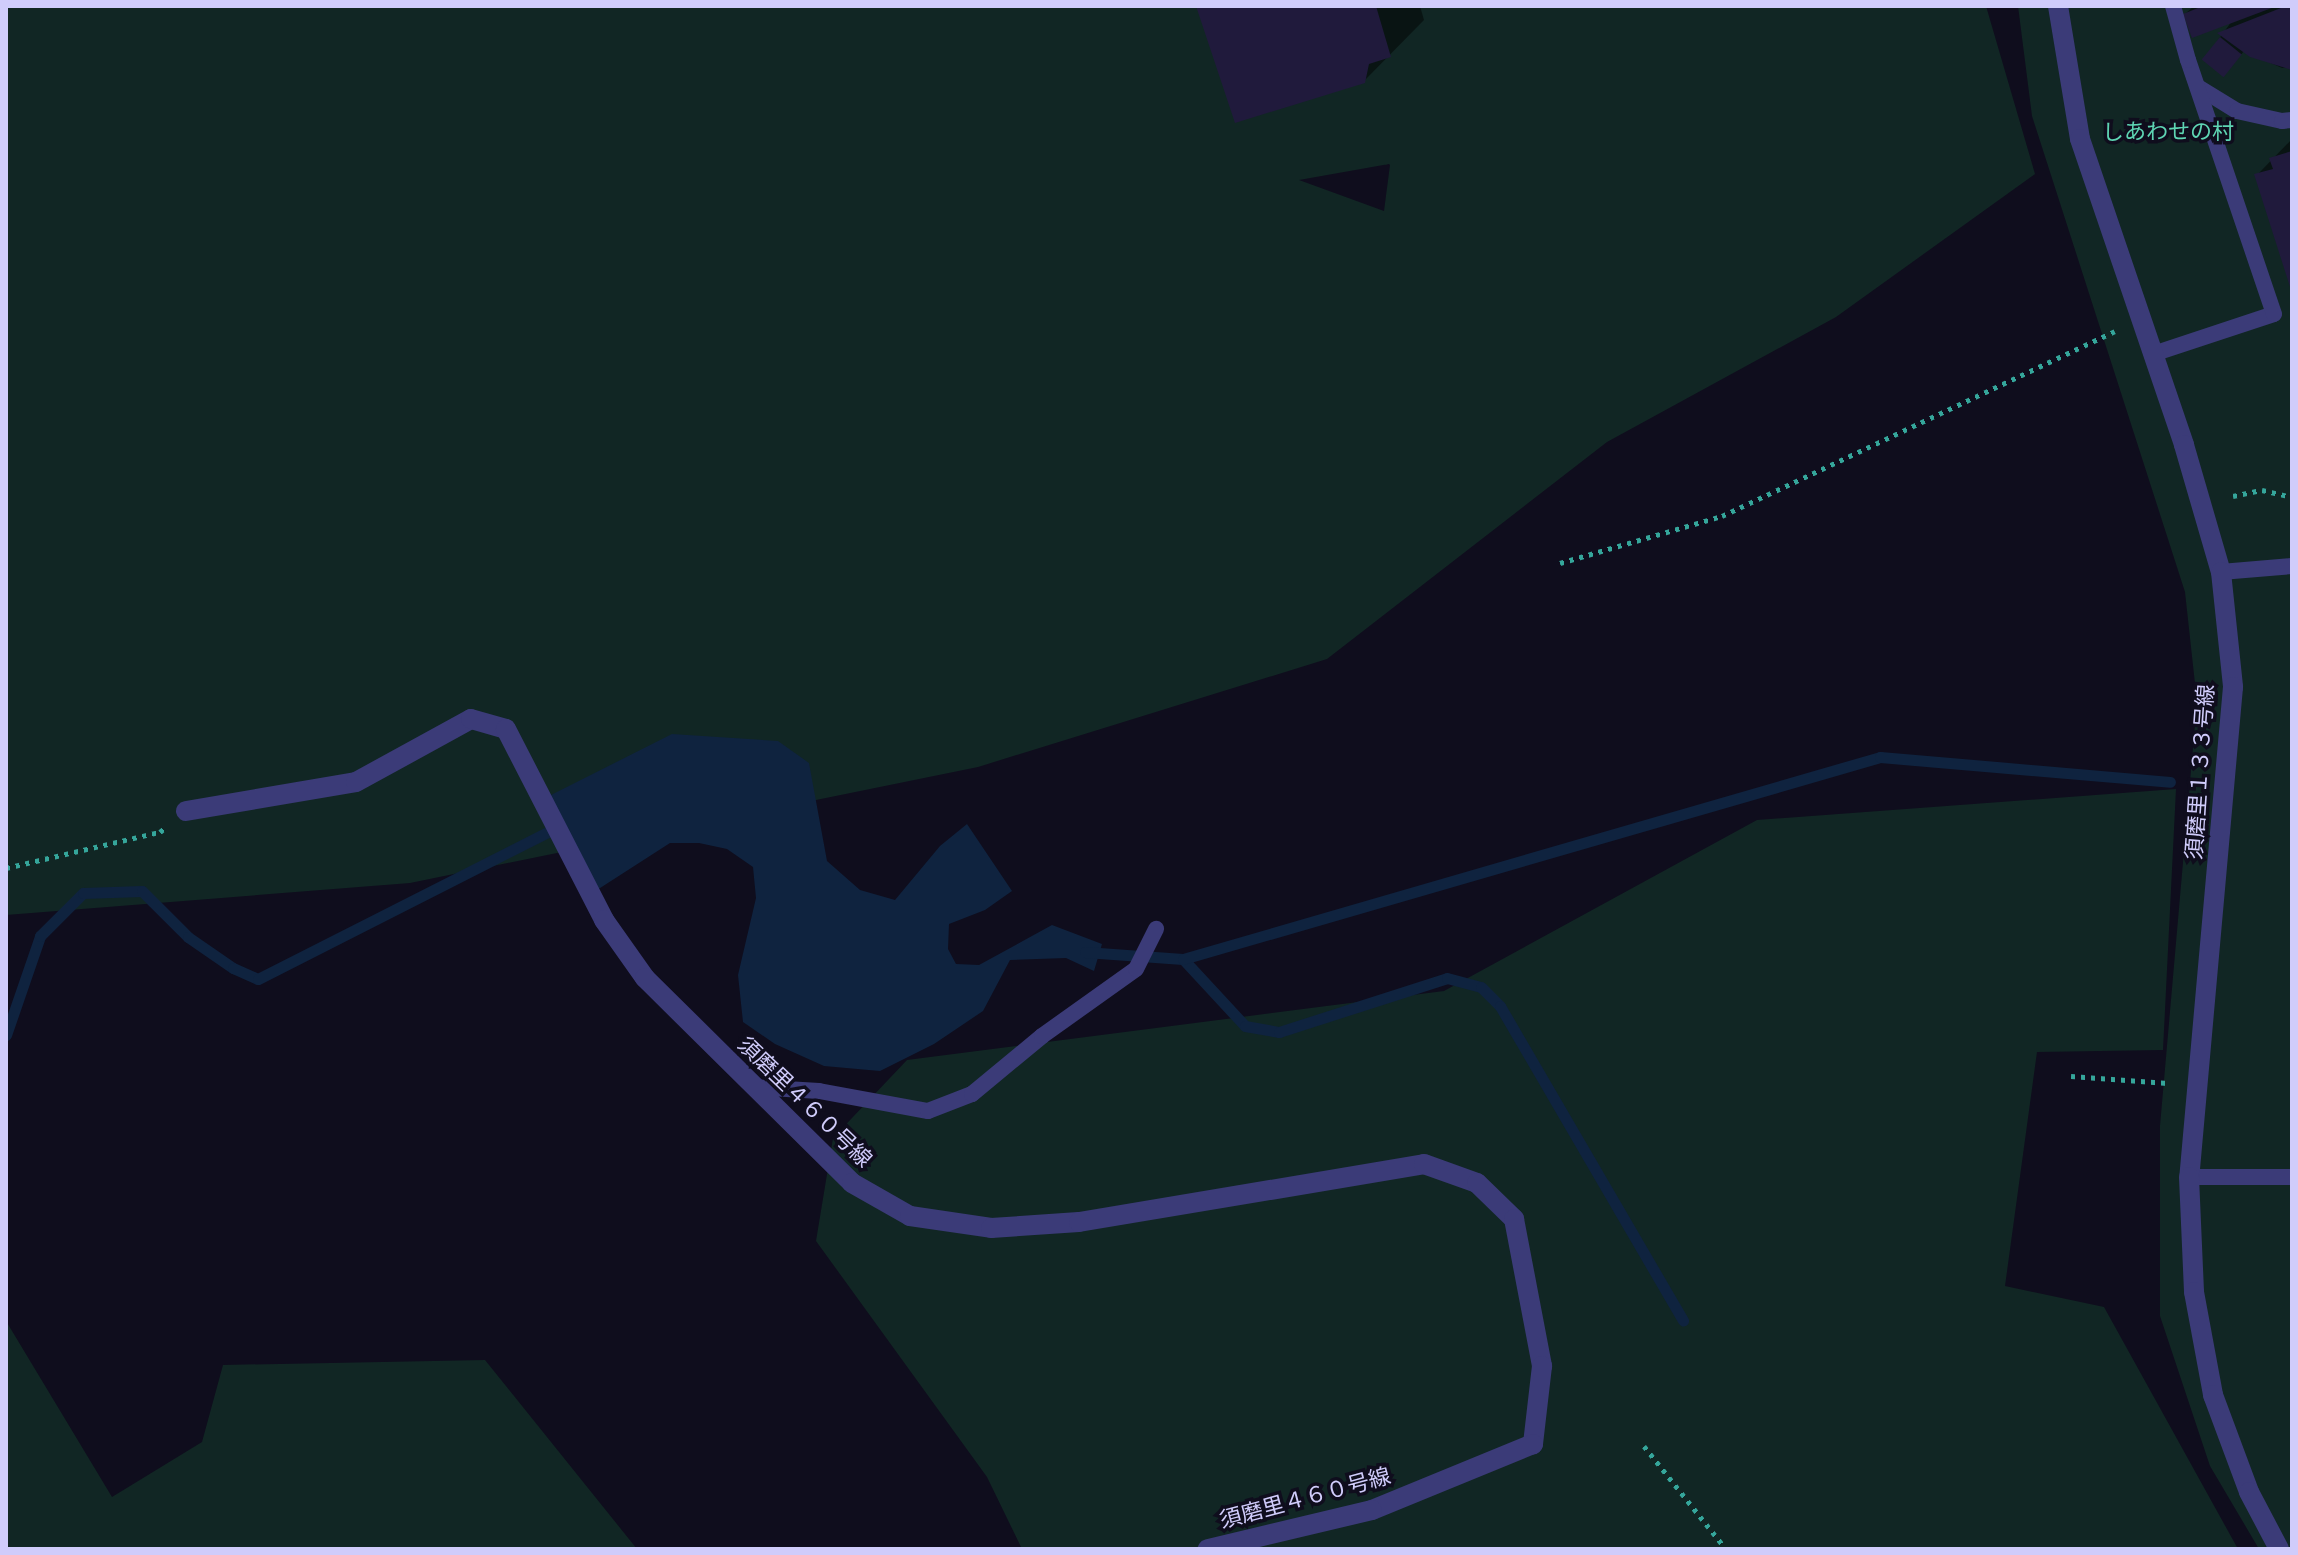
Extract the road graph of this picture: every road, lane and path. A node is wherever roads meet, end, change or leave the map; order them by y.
1 (2058, 6) edge
2 (2173, 6) edge
3 (2198, 87) junction
4 (2292, 120) edge
5 (2116, 331) dead end
6 (2153, 354) junction
7 (2233, 496) dead end
8 (2292, 497) edge
9 (1560, 563) dead end
10 (2292, 566) edge
11 (2221, 572) junction
12 (186, 811) joint
13 (6, 868) edge
14 (1156, 929) dead end
15 (2071, 1076) dead end
16 (2181, 1084) dead end
17 (753, 1087) junction
18 (2189, 1177) junction
19 (2292, 1177) edge
20 (1644, 1446) dead end
21 (1208, 1549) edge
22 (1726, 1549) edge
23 (2279, 1549) edge

1 - 6 street, 須磨里１３３号線
2 - 3 lane
3 - 4 lane
3 - 6 lane
5 - 9 path
6 - 11 street, 須磨里１３３号線
7 - 8 path
10 - 11 lane
11 - 18 street, 須磨里１３３号線
12 - 13 path
12 - 17 street, 須磨里４６０号線
14 - 17 lane
15 - 16 path
17 - 21 street, 須磨里４６０号線
18 - 19 lane
18 - 23 street, 須磨里１３３号線
20 - 22 path

